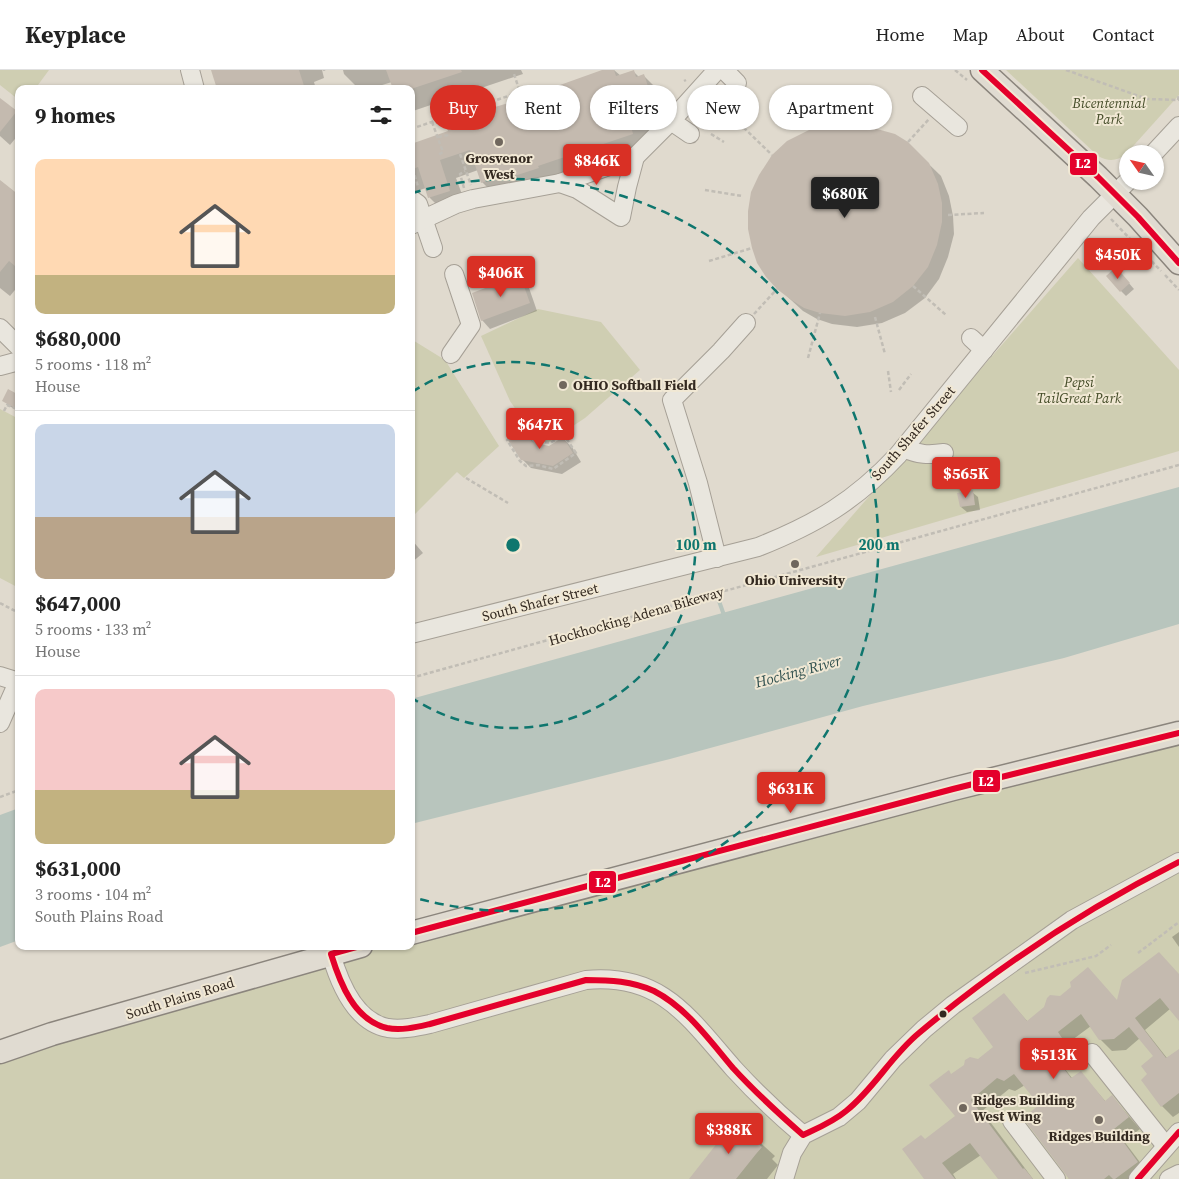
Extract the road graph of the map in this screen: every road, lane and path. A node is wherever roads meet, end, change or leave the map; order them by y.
1 (190, 70) edge
2 (717, 70) edge
3 (724, 70) edge
4 (955, 70) edge
5 (982, 70) edge
6 (1066, 70) edge
7 (960, 73) dead end
8 (514, 74) dead end
9 (194, 85) edge
10 (739, 85) edge
11 (1179, 94) edge
12 (922, 96) dead end
13 (496, 100) edge
14 (938, 110) junction
15 (677, 113) edge
16 (430, 123) edge
17 (677, 126) edge
18 (1179, 126) edge
19 (958, 127) dead end
20 (415, 128) edge
21 (435, 130) edge
22 (661, 130) edge
23 (746, 130) edge
24 (690, 134) dead end
25 (711, 134) dead end
26 (449, 135) dead end
27 (438, 138) junction
28 (724, 142) dead end
29 (908, 142) dead end
30 (1161, 145) edge
31 (460, 154) dead end
32 (438, 155) dead end
33 (772, 156) dead end
34 (635, 157) junction
35 (465, 171) junction
36 (467, 177) junction
37 (463, 183) junction
38 (560, 183) junction
39 (1119, 186) edge
40 (473, 189) dead end
41 (705, 190) dead end
42 (1119, 190) edge
43 (1123, 190) edge
44 (465, 192) dead end
45 (415, 194) edge
46 (742, 196) dead end
47 (984, 213) dead end
48 (948, 215) dead end
49 (418, 223) edge
50 (1123, 230) dead end
51 (433, 248) dead end
52 (752, 248) dead end
53 (709, 261) dead end
54 (1179, 263) edge
55 (454, 274) dead end
56 (913, 286) dead end
57 (777, 289) dead end
58 (1179, 290) edge
59 (820, 313) dead end
60 (946, 315) dead end
61 (875, 318) dead end
62 (746, 323) joint
63 (0, 328) edge
64 (15, 343) edge
65 (451, 354) dead end
66 (885, 354) dead end
67 (808, 358) dead end
68 (15, 362) edge
69 (0, 366) edge
70 (888, 371) dead end
71 (911, 374) dead end
72 (900, 390) dead end
73 (891, 392) dead end
74 (15, 408) edge
75 (4, 411) dead end
76 (904, 448) junction
77 (944, 453) dead end
78 (1179, 465) edge
79 (526, 468) joint
80 (466, 478) dead end
81 (508, 503) dead end
82 (717, 558) junction
83 (0, 603) edge
84 (15, 611) edge
85 (415, 633) edge
86 (0, 676) edge
87 (415, 677) edge
88 (15, 681) edge
89 (15, 691) edge
90 (0, 723) edge
91 (1179, 733) edge
92 (15, 791) edge
93 (0, 797) edge
94 (1179, 862) edge
95 (1179, 922) edge
96 (415, 932) edge
97 (1111, 945) dead end
98 (346, 950) edge
99 (1138, 953) dead end
100 (331, 954) junction
101 (1001, 969) junction
102 (0, 1052) edge
103 (1092, 1053) dead end
104 (1012, 1121) dead end
105 (1179, 1132) edge
106 (802, 1135) junction
107 (1166, 1146) junction
108 (1179, 1174) edge
109 (784, 1179) edge
110 (1056, 1179) edge
111 (1138, 1179) edge
112 (1169, 1179) edge

1 - 9 street
2 - 15 street
3 - 10 street
4 - 7 path
5 - 39 main road
6 - 11 path
8 - 13 path
12 - 14 street
14 - 19 street
14 - 29 path
16 - 20 path
17 - 24 street
18 - 30 street
21 - 27 path
22 - 34 street
23 - 33 path
25 - 28 path
26 - 27 path
27 - 32 path
31 - 35 path
34 - 38 street
34 - 38 street
35 - 36 path
35 - 37 path
36 - 37 path
36 - 40 path
37 - 44 path
38 - 49 street
41 - 46 path
42 - 76 street, South Shafer Street
43 - 54 main road
45 - 49 street
47 - 48 path
49 - 51 street
50 - 58 path
52 - 53 path
55 - 65 street
56 - 60 path
57 - 62 path
59 - 67 path
61 - 66 path
62 - 82 street
63 - 64 street
68 - 69 street
70 - 73 path
71 - 72 path
74 - 75 path
76 - 77 street
76 - 82 street, South Shafer Street
78 - 87 path, Hockhocking Adena Bikeway
79 - 79 path
80 - 81 path
82 - 85 street, South Shafer Street
83 - 84 path
86 - 88 street
89 - 90 street
91 - 96 main road
92 - 93 path
94 - 101 street
95 - 99 path
97 - 101 path
98 - 100 main road, South Plains Road
100 - 102 main road, South Plains Road
100 - 106 street
101 - 106 street
103 - 107 street
104 - 110 street
105 - 107 street
106 - 109 street
107 - 111 street
108 - 112 street

